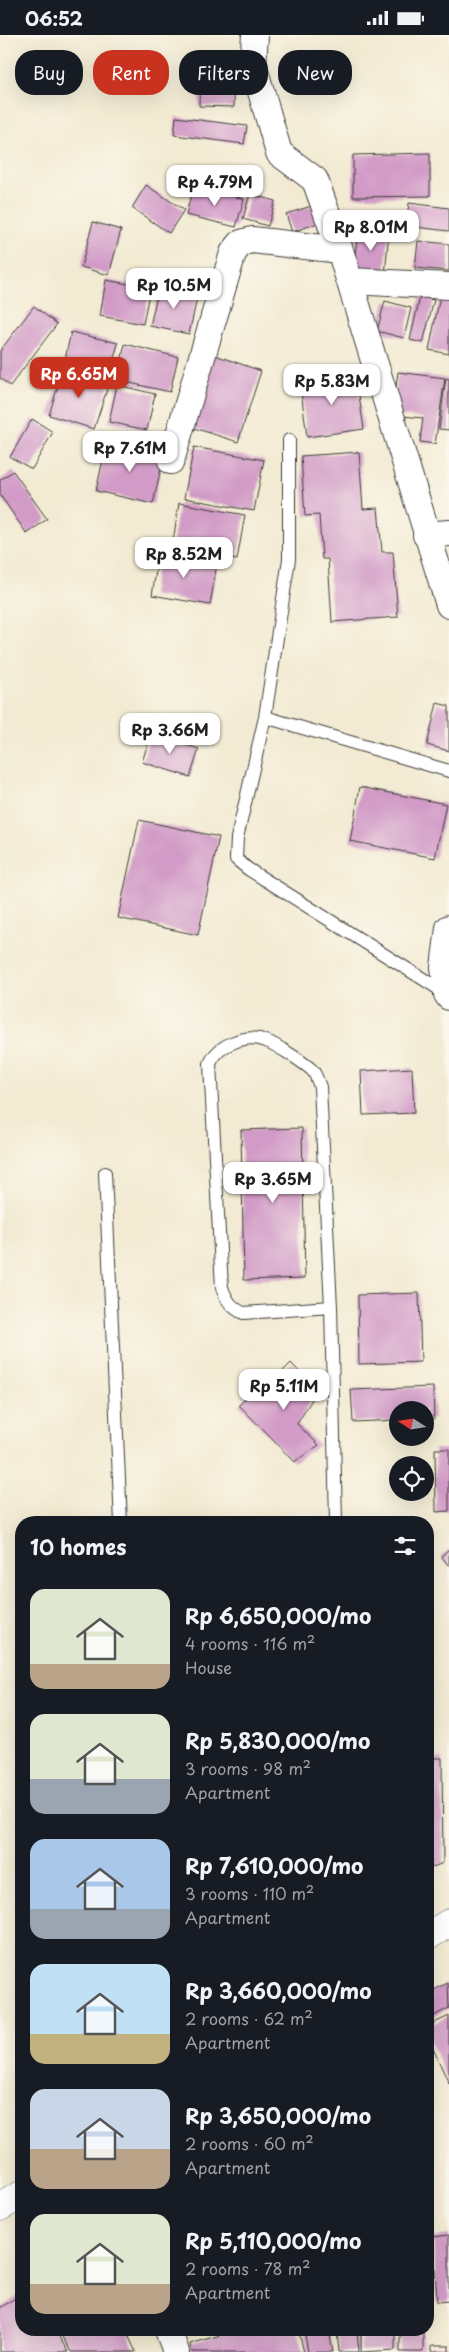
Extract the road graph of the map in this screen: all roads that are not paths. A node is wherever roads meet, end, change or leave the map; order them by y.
1 (255, 35) edge
2 (340, 250) junction
3 (350, 281) junction
4 (449, 285) edge
5 (289, 440) dead end
6 (171, 461) dead end
7 (438, 534) edge
8 (449, 605) edge
9 (265, 717) junction
10 (449, 771) edge
11 (449, 928) edge
12 (448, 995) edge
13 (105, 1173) dead end
14 (331, 1307) junction
15 (121, 1516) edge
16 (336, 1516) edge
17 (449, 1923) edge
18 (434, 1932) edge
19 (15, 2198) edge
20 (0, 2207) edge
21 (170, 2336) edge
22 (176, 2352) edge

1 - 2 street
2 - 3 street
2 - 6 street
3 - 4 street
3 - 7 street
5 - 9 lane
7 - 8 street
9 - 10 lane
9 - 12 lane
11 - 12 street
13 - 15 lane
14 - 14 lane
14 - 16 lane
17 - 18 main road
19 - 20 main road
21 - 22 street

